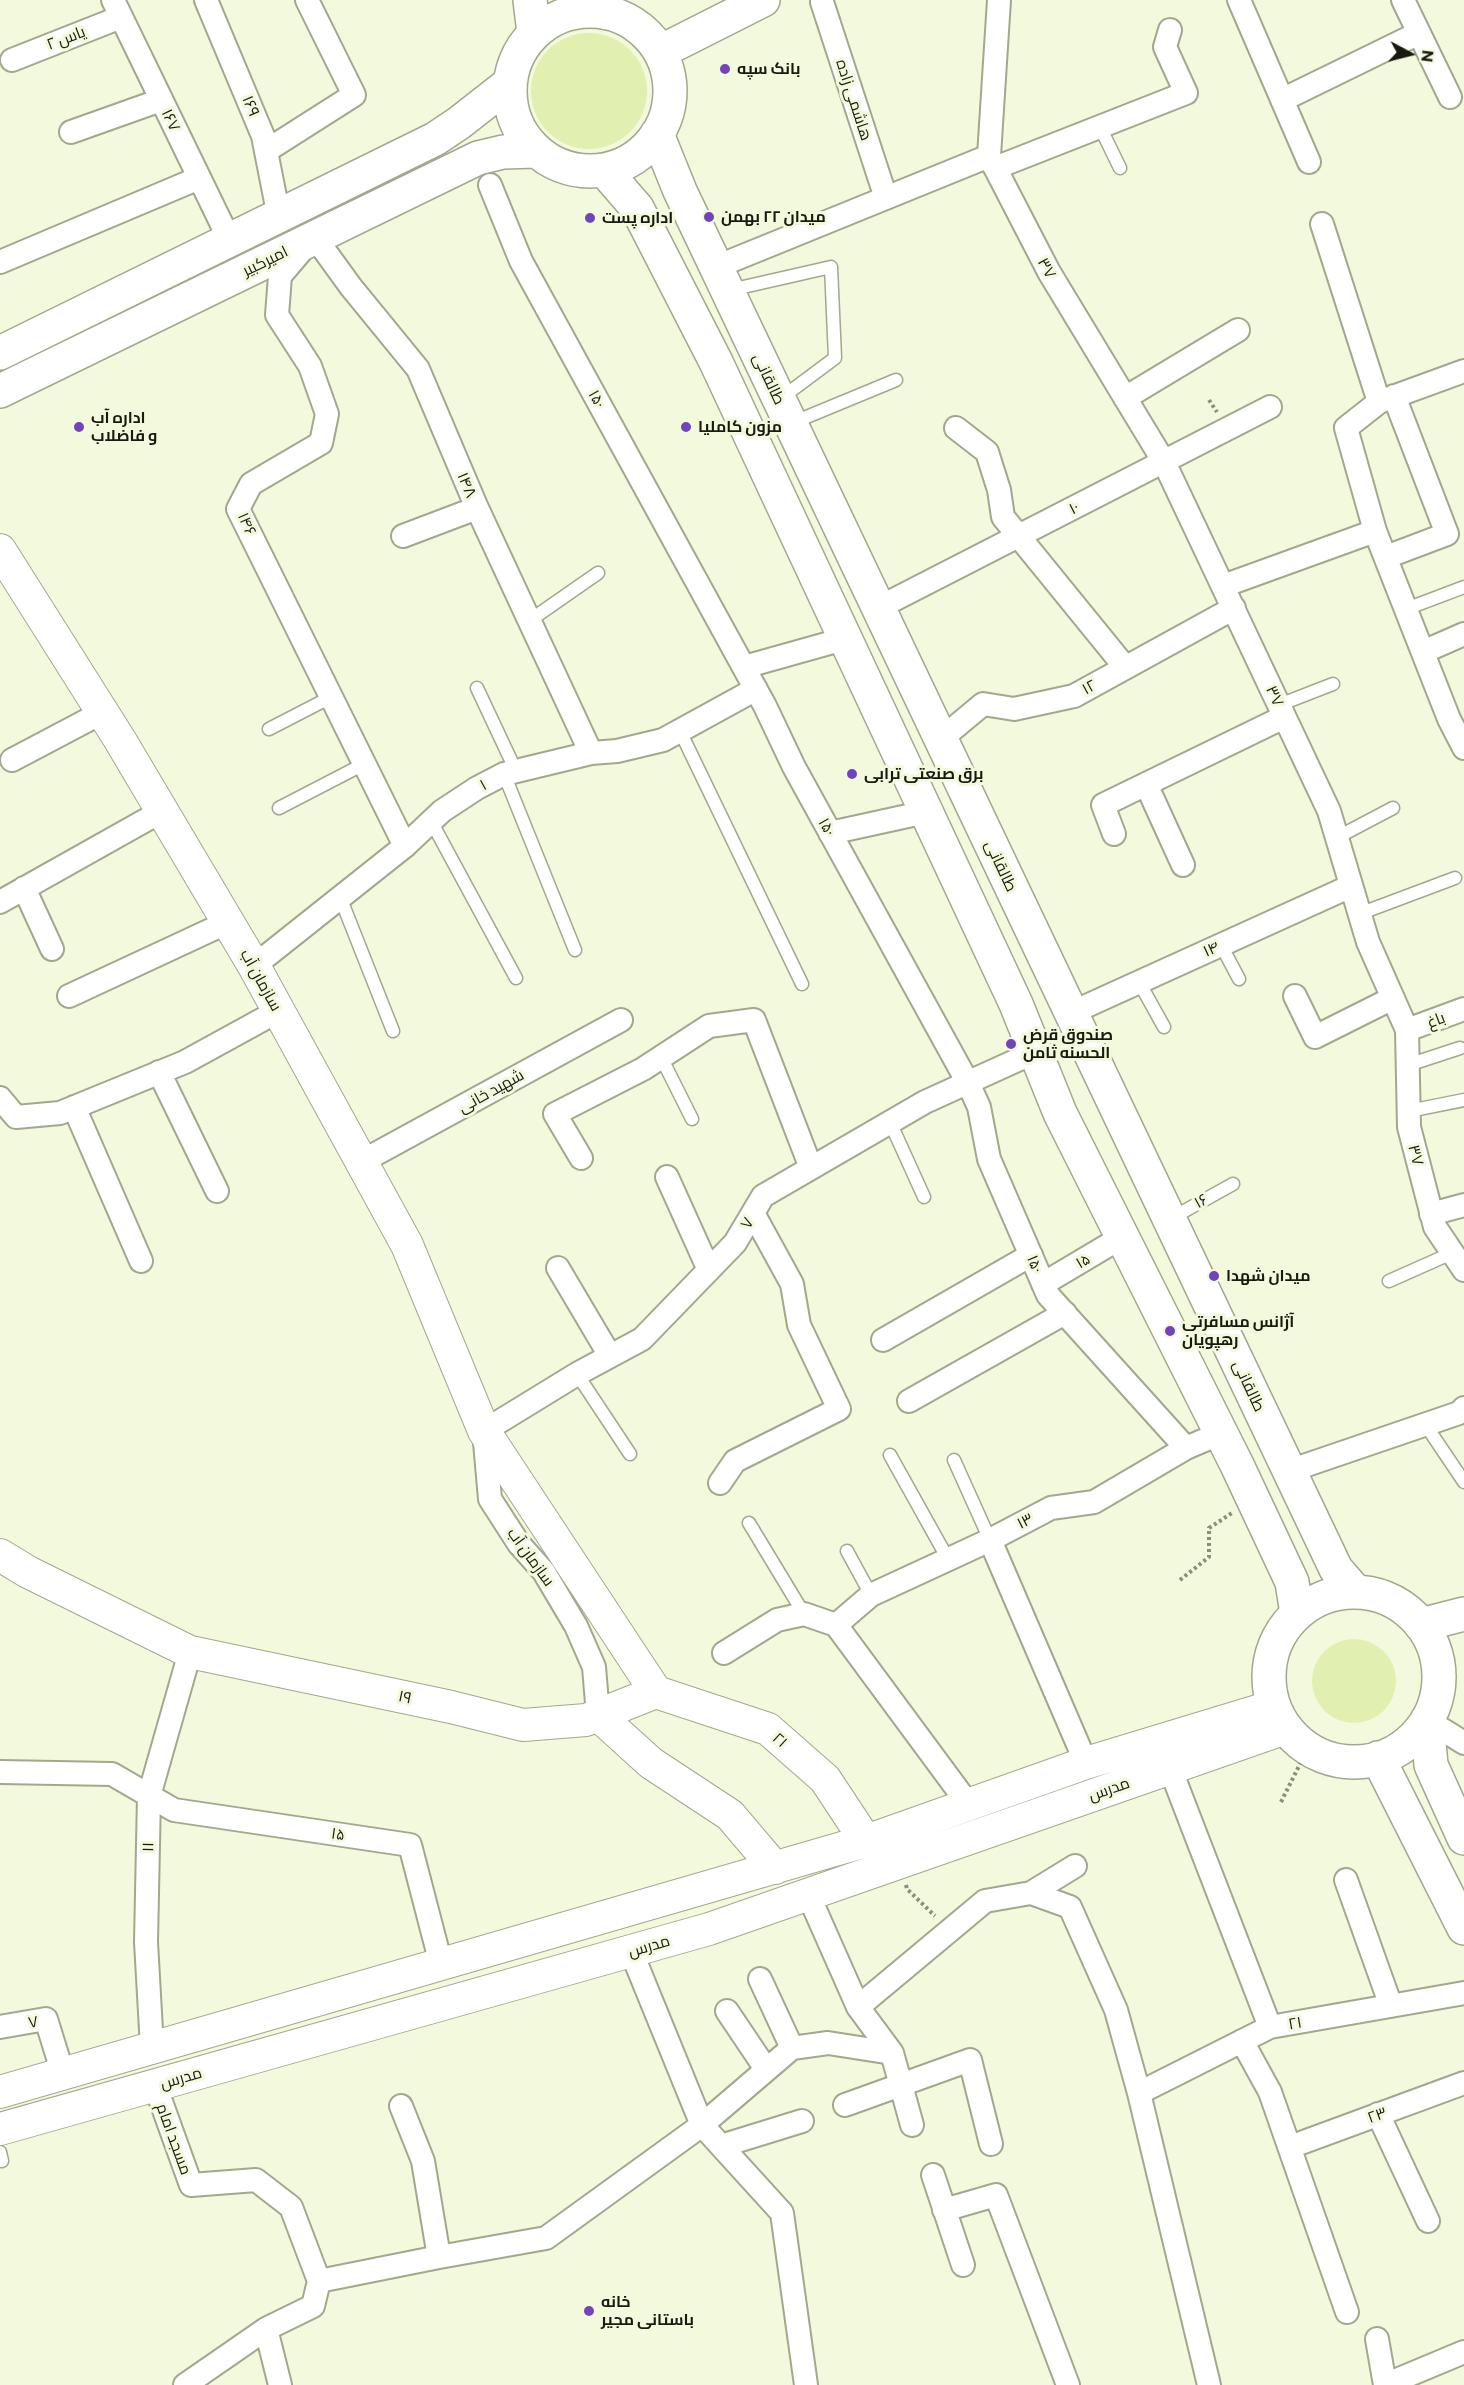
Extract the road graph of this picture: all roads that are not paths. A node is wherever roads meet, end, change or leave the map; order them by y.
1 (206, 0) edge
2 (307, 0) edge
3 (530, 0) edge
4 (763, 0) edge
5 (999, 0) edge
6 (1239, 0) edge
7 (1403, 0) edge
8 (822, 2) dead end
9 (594, 6) edge
10 (117, 8) edge
11 (1170, 30) dead end
12 (534, 33) junction
13 (1419, 33) junction
14 (660, 52) junction
15 (12, 60) dead end
16 (510, 83) junction
17 (1450, 98) dead end
18 (161, 100) junction
19 (1282, 100) junction
20 (459, 123) junction
21 (1100, 127) junction
22 (71, 132) dead end
23 (657, 135) junction
24 (266, 151) junction
25 (536, 151) junction
26 (992, 162) junction
27 (1309, 162) dead end
28 (1120, 168) dead end
29 (604, 170) junction
30 (484, 172) junction
31 (199, 178) junction
32 (680, 191) junction
33 (886, 198) junction
34 (637, 208) junction
35 (279, 217) junction
36 (1322, 225) dead end
37 (314, 236) junction
38 (230, 241) junction
39 (0, 262) edge
40 (722, 279) junction
41 (1238, 330) dead end
42 (0, 353) edge
43 (1464, 371) edge
44 (896, 380) dead end
45 (0, 391) edge
46 (1125, 398) junction
47 (1387, 399) junction
48 (1269, 407) dead end
49 (785, 412) junction
50 (956, 428) dead end
51 (1164, 462) junction
52 (477, 508) junction
53 (1376, 531) junction
54 (403, 536) dead end
55 (1020, 536) junction
56 (0, 550) edge
57 (1386, 557) junction
58 (598, 573) dead end
59 (1223, 586) junction
60 (1464, 587) edge
61 (878, 608) junction
62 (1234, 608) junction
63 (1406, 609) junction
64 (529, 621) junction
65 (1464, 634) edge
66 (844, 639) junction
67 (1423, 652) junction
68 (744, 668) junction
69 (1125, 668) junction
70 (1333, 684) dead end
71 (477, 688) dead end
72 (756, 689) junction
73 (332, 697) junction
74 (1282, 711) junction
75 (103, 712) junction
76 (269, 729) dead end
77 (680, 731) junction
78 (941, 739) junction
79 (1464, 748) edge
80 (591, 753) junction
81 (12, 760) dead end
82 (364, 764) junction
83 (510, 773) junction
84 (1146, 784) junction
85 (279, 808) dead end
86 (1393, 808) dead end
87 (162, 811) junction
88 (926, 812) junction
89 (431, 821) junction
90 (830, 832) junction
91 (1114, 834) dead end
92 (1336, 838) junction
93 (405, 846) junction
94 (1183, 865) dead end
95 (1455, 878) dead end
96 (1351, 886) junction
97 (24, 888) junction
98 (340, 897) junction
99 (0, 902) edge
100 (1359, 914) junction
101 (228, 922) junction
102 (1221, 945) junction
103 (52, 949) dead end
104 (575, 950) dead end
105 (254, 966) junction
106 (516, 978) dead end
107 (1239, 979) dead end
108 (1139, 982) junction
109 (802, 984) dead end
110 (69, 996) dead end
111 (1295, 996) dead end
112 (1393, 998) junction
113 (1464, 1009) edge
114 (278, 1011) junction
115 (1071, 1013) junction
116 (621, 1020) dead end
117 (1164, 1027) dead end
118 (1407, 1030) junction
119 (393, 1031) dead end
120 (1460, 1048) dead end
121 (1035, 1052) junction
122 (661, 1057) junction
123 (1408, 1065) junction
124 (159, 1072) junction
125 (968, 1083) junction
126 (0, 1098) edge
127 (1464, 1100) edge
128 (74, 1107) junction
129 (1409, 1111) junction
130 (692, 1119) dead end
131 (890, 1122) junction
132 (581, 1158) dead end
133 (361, 1162) junction
134 (811, 1168) junction
135 (667, 1177) dead end
136 (1233, 1184) dead end
137 (217, 1191) dead end
138 (924, 1197) dead end
139 (1464, 1205) edge
140 (753, 1213) junction
141 (1431, 1214) junction
142 (1169, 1219) junction
143 (1122, 1238) junction
144 (1031, 1255) junction
145 (141, 1260) dead end
146 (1458, 1261) edge
147 (558, 1268) dead end
148 (709, 1270) junction
149 (1389, 1281) dead end
150 (1043, 1284) junction
151 (1065, 1313) junction
152 (883, 1340) dead end
153 (610, 1356) junction
154 (577, 1374) junction
155 (909, 1401) dead end
156 (1464, 1408) edge
157 (1425, 1424) junction
158 (484, 1431) junction
159 (1221, 1433) junction
160 (1186, 1448) junction
161 (630, 1454) dead end
162 (890, 1455) dead end
163 (954, 1460) dead end
164 (1289, 1471) junction
165 (1464, 1482) edge
166 (720, 1483) dead end
167 (749, 1523) dead end
168 (990, 1540) junction
169 (847, 1551) dead end
170 (0, 1555) edge
171 (948, 1559) junction
172 (1356, 1592) junction
173 (871, 1595) junction
174 (804, 1614) junction
175 (1297, 1614) junction
176 (1464, 1614) edge
177 (836, 1625) junction
178 (1421, 1625) junction
179 (190, 1652) junction
180 (723, 1653) dead end
181 (1451, 1663) edge
182 (656, 1692) junction
183 (598, 1715) junction
184 (1427, 1720) junction
185 (1289, 1727) junction
186 (1464, 1743) edge
187 (1086, 1764) junction
188 (1431, 1765) junction
189 (1170, 1768) junction
190 (1384, 1771) junction
191 (0, 1772) edge
192 (149, 1796) junction
193 (969, 1805) junction
194 (1464, 1838) edge
195 (866, 1841) junction
196 (1075, 1866) dead end
197 (775, 1868) junction
198 (1346, 1880) dead end
199 (808, 1893) junction
200 (1031, 1893) junction
201 (1464, 1928) edge
202 (631, 1951) junction
203 (441, 1964) junction
204 (760, 1979) dead end
205 (1464, 1993) edge
206 (1391, 2006) junction
207 (858, 2007) junction
208 (727, 2011) dead end
209 (272, 2013) junction
210 (0, 2027) edge
211 (1270, 2027) junction
212 (1242, 2041) junction
213 (152, 2048) junction
214 (287, 2048) junction
215 (792, 2048) junction
216 (892, 2053) junction
217 (766, 2069) junction
218 (63, 2074) junction
219 (1464, 2083) edge
220 (155, 2085) junction
221 (901, 2086) junction
222 (0, 2092) edge
223 (1139, 2093) junction
224 (844, 2105) dead end
225 (401, 2106) dead end
226 (1378, 2115) junction
227 (802, 2121) dead end
228 (702, 2125) junction
229 (912, 2125) dead end
230 (0, 2129) edge
231 (991, 2144) dead end
232 (721, 2146) junction
233 (1290, 2147) junction
234 (933, 2175) dead end
235 (944, 2210) junction
236 (1428, 2221) dead end
237 (439, 2257) junction
238 (963, 2265) dead end
239 (319, 2281) junction
240 (1347, 2312) dead end
241 (266, 2329) junction
242 (1377, 2339) dead end
243 (1464, 2352) edge
244 (1062, 2383) edge
245 (185, 2385) edge
246 (280, 2385) edge
247 (806, 2385) edge
248 (1209, 2385) edge
249 (1385, 2385) edge

1 - 24 street, ۱۶۹
2 - 24 street
3 - 12 main road
4 - 14 main road
5 - 26 street
6 - 19 street
7 - 13 street
8 - 33 street, هاشمی زاده
9 - 12 main road
9 - 14 main road
10 - 15 street, یاس ۲
10 - 18 street, ۱۶۷
11 - 21 street
12 - 16 main road
13 - 17 street
13 - 19 street
14 - 23 main road
16 - 20 main road, امیرکبیر
16 - 25 main road
18 - 22 street
18 - 31 street, ۱۶۷
19 - 27 street
20 - 30 main road
20 - 35 main road, امیرکبیر
21 - 26 street
21 - 28 lane
23 - 29 main road
23 - 32 main road, طالقانی
24 - 35 street, ۱۶۹
25 - 29 main road
25 - 30 main road, امیرکبیر
26 - 33 street
26 - 46 street, ۳۷
29 - 34 main road
30 - 37 main road, امیرکبیر
30 - 68 street, ۱۵۰
31 - 38 street, ۱۶۷
31 - 39 street
32 - 34 main road
32 - 40 main road, طالقانی
33 - 40 street
34 - 66 main road
35 - 38 main road, امیرکبیر
36 - 47 street
37 - 45 main road, امیرکبیر
37 - 52 street, ۱۴۸
37 - 73 street, ۱۴۶
38 - 42 main road, امیرکبیر
40 - 49 main road, طالقانی
40 - 49 lane
41 - 46 street
43 - 47 street
44 - 49 lane
46 - 51 street, ۳۷
47 - 53 street
47 - 57 street
48 - 51 street, ۱۰
49 - 61 main road, طالقانی
50 - 55 street
51 - 55 street, ۱۰
51 - 59 street, ۳۷
52 - 54 street
52 - 64 street, ۱۴۸
53 - 57 street
53 - 59 street
55 - 61 street, ۱۰
55 - 69 street
56 - 75 main road, سازمان آب
57 - 63 street
58 - 64 lane
59 - 62 street, ۳۷
60 - 63 lane
61 - 78 main road, طالقانی
62 - 69 street, ۱۲
62 - 74 street, ۳۷
63 - 67 street
64 - 80 street, ۱۴۸
65 - 67 street
66 - 68 street
66 - 88 main road
67 - 79 street
68 - 72 street, ۱۵۰
69 - 78 street, ۱۲
70 - 74 lane
71 - 83 lane
72 - 77 street, ۱
72 - 90 street, ۱۵۰
73 - 76 lane
73 - 82 street, ۱۴۶
74 - 84 street
74 - 92 street, ۳۷
75 - 81 street
75 - 87 main road, سازمان آب
77 - 80 street, ۱
77 - 109 lane
78 - 115 main road, طالقانی
80 - 83 street, ۱
82 - 85 lane
82 - 93 street, ۱۴۶
83 - 89 street, ۱
83 - 104 lane
84 - 91 street
84 - 94 street
86 - 92 lane
87 - 97 street
87 - 101 main road, سازمان آب
88 - 90 street
88 - 121 main road
89 - 93 street, ۱
89 - 106 lane
90 - 125 street, ۱۵۰
92 - 96 street, ۳۷
93 - 98 street, ۱
95 - 100 lane
96 - 100 street, ۳۷
96 - 102 street, ۱۴
97 - 99 street
97 - 103 street
98 - 105 street, ۱
98 - 119 lane
100 - 112 street, ۳۷
101 - 105 main road, سازمان آب
101 - 110 street
102 - 107 lane
102 - 108 street, ۱۴
105 - 114 main road, سازمان آب
108 - 115 street, ۱۴
108 - 117 lane
111 - 112 street
112 - 118 street, ۳۷
113 - 118 street, باغ
114 - 124 street
114 - 133 main road, سازمان آب
115 - 142 main road, طالقانی
116 - 133 street, شهید خانی
118 - 123 street, ۳۷
120 - 123 lane
121 - 125 street, ۷
121 - 143 main road
122 - 130 lane
122 - 132 street
122 - 134 street
123 - 129 street, ۳۷
124 - 128 street
124 - 137 street
125 - 131 street, ۷
125 - 144 street, ۱۵۰
126 - 128 street
127 - 129 lane
128 - 145 street
129 - 141 street, ۳۷
131 - 134 street, ۷
131 - 138 lane
133 - 158 main road, سازمان آب
134 - 140 street, ۷
135 - 148 street
136 - 142 lane, ۱۶
139 - 141 street
140 - 148 street, ۷
140 - 166 street
141 - 146 street, ۳۷
142 - 164 main road, طالقانی
143 - 150 street, ۱۵
143 - 159 main road
144 - 150 street, ۱۵۰
144 - 152 street
146 - 149 lane
147 - 153 street
148 - 153 street, ۷
150 - 151 street, ۱۵۰
151 - 155 street
151 - 160 street, ۱۵۰
153 - 154 street, ۷
154 - 158 street, ۷
154 - 161 lane
156 - 157 street
157 - 164 street
157 - 165 lane
158 - 182 main road, سازمان آب
158 - 183 street, سازمان آب
159 - 160 street, ۱۳
159 - 175 main road
160 - 168 street, ۱۳
162 - 171 lane
163 - 168 lane
164 - 172 main road, طالقانی
167 - 174 lane
168 - 171 street, ۱۳
168 - 187 street
169 - 173 lane
170 - 179 main road, ۱۹
171 - 173 street, ۱۳
172 - 175 main road
172 - 178 main road
173 - 177 street, ۱۳
174 - 177 street
174 - 180 street
175 - 185 main road
176 - 178 main road
177 - 193 street
178 - 181 main road
179 - 183 main road, ۱۹
179 - 192 street, ۱۱
181 - 184 main road
182 - 183 main road, ۱۹
182 - 195 main road, ۲۱
183 - 197 main road
184 - 186 street
184 - 188 main road
184 - 190 main road
185 - 187 main road, مدرس
185 - 189 main road, مدرس
185 - 190 main road
187 - 193 main road, مدرس
188 - 190 main road
188 - 194 main road
189 - 199 main road, مدرس
189 - 211 street
190 - 201 main road
191 - 192 street
192 - 203 street, ۱۵
192 - 213 street, ۱۱
193 - 195 main road, مدرس
195 - 197 main road, مدرس
196 - 200 street
197 - 203 main road, مدرس
198 - 206 street
199 - 202 main road, مدرس
199 - 207 street
200 - 207 street
200 - 223 street
202 - 214 main road, مدرس
202 - 228 street
203 - 209 main road, مدرس
204 - 215 street
205 - 206 street, ۲۱
206 - 211 street, ۲۱
207 - 216 street
208 - 217 street
209 - 213 main road, مدرس
209 - 214 main road
210 - 218 street, ۷
211 - 212 street, ۲۱
212 - 223 street, ۲۱
212 - 233 street
213 - 218 main road, مدرس
214 - 220 main road, مدرس
215 - 216 street
215 - 217 street
216 - 221 street
217 - 228 street
218 - 222 main road, مدرس
219 - 226 street, ۲۳
220 - 230 main road, مدرس
220 - 239 street, مسجد امام
221 - 224 street
221 - 229 street
221 - 231 street
223 - 248 street
225 - 237 street
226 - 233 street, ۲۳
226 - 236 street
227 - 232 street
228 - 232 street
228 - 237 street
232 - 247 street
233 - 240 street
234 - 235 street
235 - 238 street
235 - 244 street
237 - 239 street
239 - 241 street
241 - 245 street
241 - 246 street
242 - 249 street
243 - 249 street

